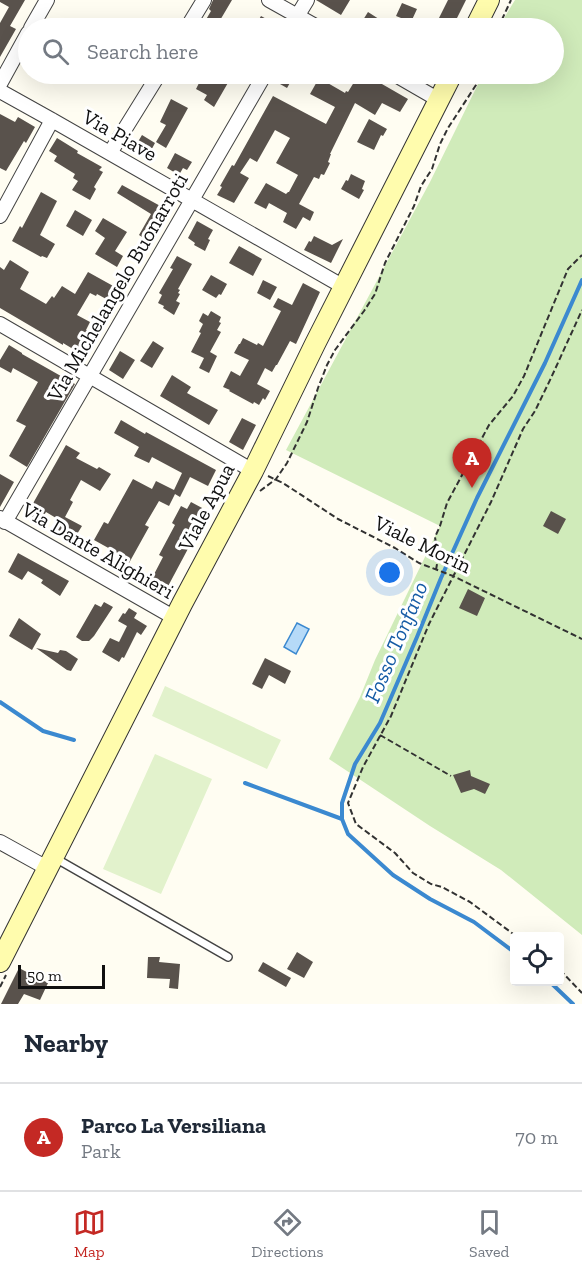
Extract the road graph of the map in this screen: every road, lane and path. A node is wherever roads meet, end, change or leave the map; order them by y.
1 (47, 0) edge
2 (204, 0) edge
3 (269, 0) edge
4 (307, 0) edge
5 (489, 0) edge
6 (511, 0) edge
7 (298, 16) junction
8 (37, 18) edge
9 (193, 18) edge
10 (302, 18) edge
11 (480, 18) edge
12 (503, 18) edge
13 (18, 51) edge
14 (0, 84) edge
15 (153, 84) edge
16 (259, 84) edge
17 (411, 84) edge
18 (447, 84) edge
19 (476, 84) edge
20 (0, 91) edge
21 (439, 100) junction
22 (52, 120) junction
23 (110, 153) junction
24 (192, 201) junction
25 (0, 216) edge
26 (582, 255) edge
27 (344, 287) junction
28 (582, 310) edge
29 (0, 324) edge
30 (90, 376) junction
31 (253, 471) junction
32 (276, 479) junction
33 (3, 520) edge
34 (437, 571) junction
35 (453, 576) junction
36 (175, 618) junction
37 (582, 639) edge
38 (380, 735) junction
39 (451, 776) dead end
40 (0, 842) edge
41 (50, 863) junction
42 (511, 932) edge
43 (228, 957) dead end
44 (0, 962) edge
45 (564, 974) edge
46 (582, 993) edge

1 - 8 street
2 - 9 street
3 - 7 street
4 - 7 street
5 - 11 street
6 - 12 path
7 - 10 street
13 - 14 street
15 - 23 street
16 - 24 street, Via Michelangelo Buonarroti
17 - 21 street
18 - 21 street, Viale Apua
19 - 32 path
20 - 22 street, Via Piave
21 - 27 street, Viale Apua
22 - 23 street, Via Piave
22 - 25 street
23 - 24 street, Via Piave
24 - 27 street, Via Piave
24 - 30 street, Via Michelangelo Buonarroti
26 - 34 path
27 - 31 street, Viale Apua
28 - 35 path
29 - 30 street
30 - 31 street
30 - 33 street, Via Michelangelo Buonarroti
31 - 32 path, Viale Morin
31 - 36 street, Viale Apua
32 - 34 path, Viale Morin
33 - 36 street, Via Dante Alighieri
34 - 35 path, Viale Morin
35 - 37 path, Viale Morin
35 - 38 path
36 - 41 street, Viale Apua
38 - 39 path
38 - 42 path
40 - 41 street
41 - 43 lane
41 - 44 street, Viale Apua
45 - 46 path

